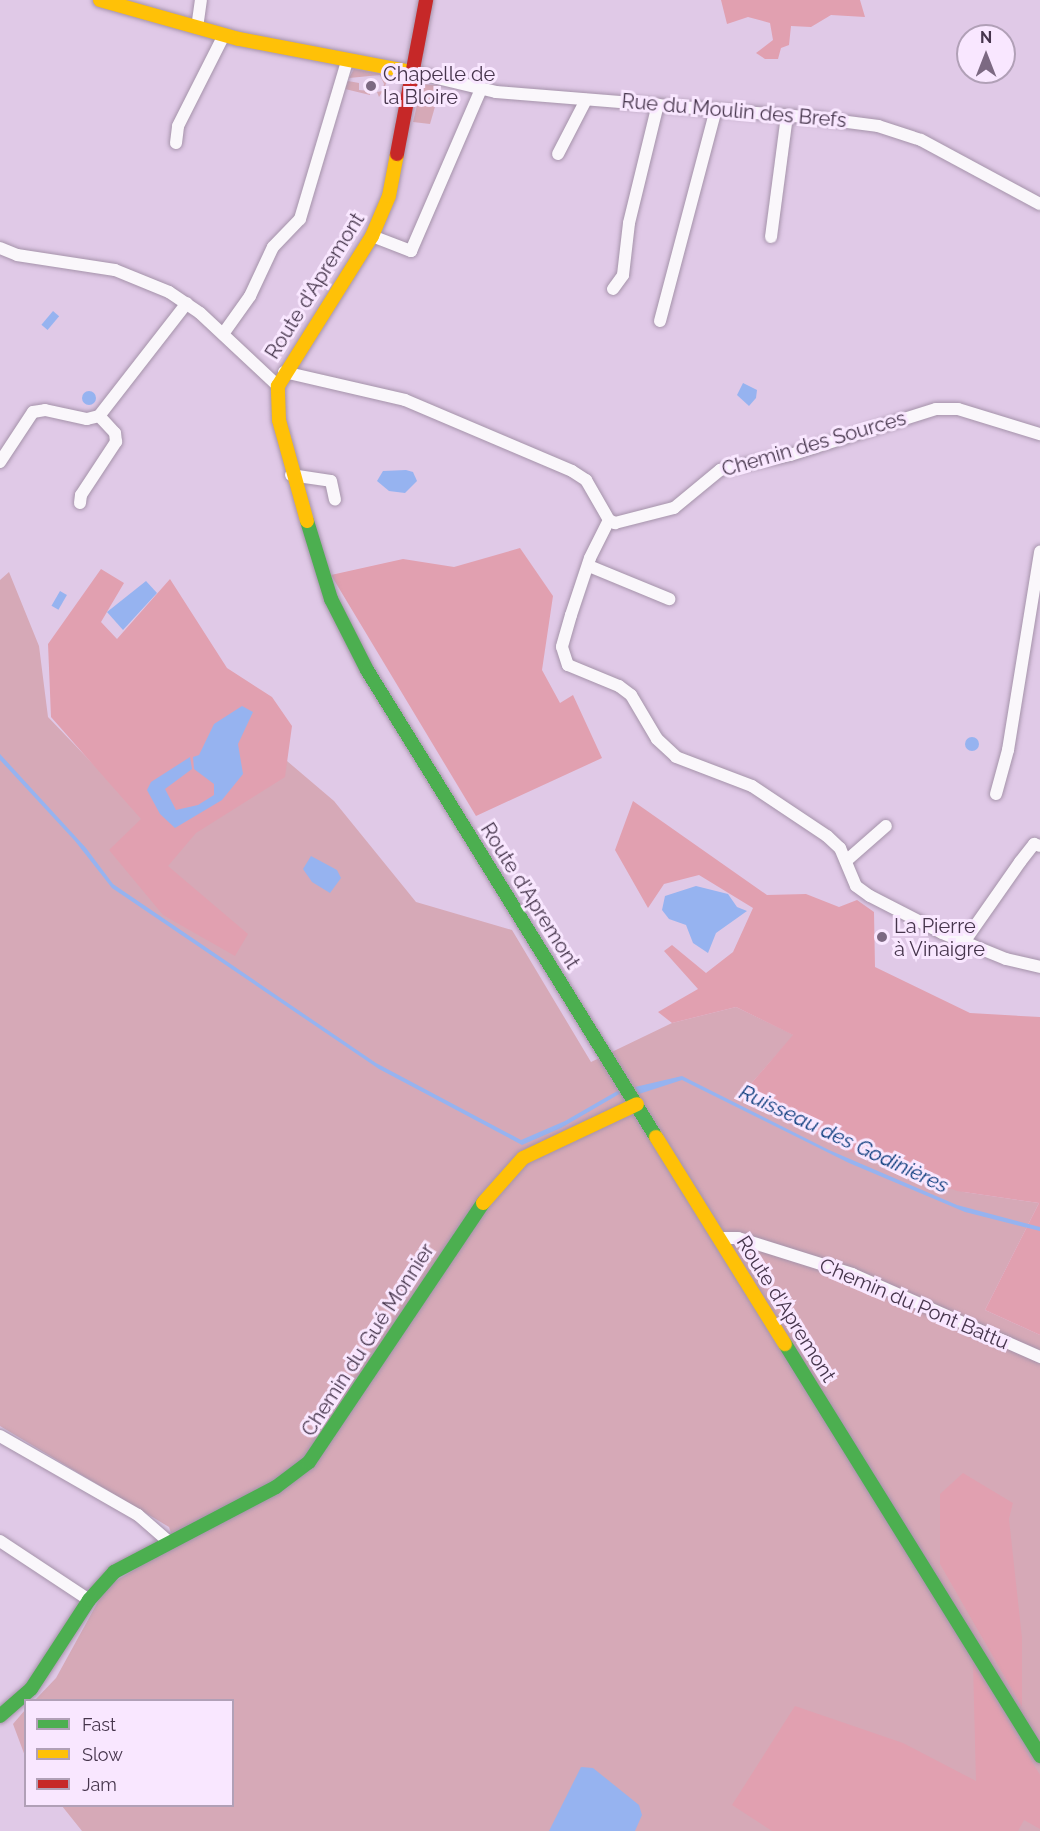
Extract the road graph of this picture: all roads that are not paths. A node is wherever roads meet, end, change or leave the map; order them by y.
1 (100, 0) edge
2 (201, 0) edge
3 (426, 0) edge
4 (197, 28) junction
5 (224, 35) junction
6 (347, 61) junction
7 (412, 72) junction
8 (481, 89) junction
9 (586, 100) junction
10 (658, 104) junction
11 (716, 110) junction
12 (787, 116) junction
13 (176, 143) dead end
14 (558, 154) dead end
15 (1040, 204) edge
16 (372, 236) junction
17 (771, 237) dead end
18 (0, 248) edge
19 (613, 289) dead end
20 (187, 303) junction
21 (660, 321) dead end
22 (223, 334) junction
23 (284, 372) junction
24 (278, 386) junction
25 (99, 416) junction
26 (1040, 434) edge
27 (0, 462) edge
28 (291, 475) junction
29 (335, 500) dead end
30 (80, 503) dead end
31 (609, 520) junction
32 (1040, 552) edge
33 (590, 566) junction
34 (669, 599) dead end
35 (996, 794) dead end
36 (886, 826) dead end
37 (1040, 846) edge
38 (846, 861) junction
39 (964, 942) junction
40 (1040, 967) edge
41 (637, 1104) junction
42 (719, 1238) junction
43 (1040, 1357) edge
44 (0, 1436) edge
45 (0, 1541) edge
46 (168, 1541) junction
47 (89, 1600) junction
48 (0, 1716) edge
49 (1040, 1756) edge

1 - 4 street
2 - 4 street
3 - 7 street, Route d'Apremont
4 - 5 street
5 - 6 street
5 - 13 street
6 - 7 street
6 - 22 street
7 - 8 street, Rue du Moulin des Brefs
7 - 16 street, Route d'Apremont
8 - 9 street, Rue du Moulin des Brefs
8 - 16 street
9 - 10 street, Rue du Moulin des Brefs
9 - 14 street
10 - 11 street, Rue du Moulin des Brefs
10 - 19 street
11 - 12 street, Rue du Moulin des Brefs
11 - 21 street
12 - 15 street, Rue du Moulin des Brefs
12 - 17 street
16 - 23 street, Route d'Apremont
18 - 20 street
20 - 22 street
20 - 25 street
22 - 24 street
23 - 24 street, Route d'Apremont
23 - 31 street
24 - 28 street, Route d'Apremont
25 - 27 street
25 - 30 street
26 - 31 street, Chemin des Sources
28 - 29 street
28 - 41 street, Route d'Apremont
31 - 33 street
32 - 35 street
33 - 34 street
33 - 38 street
36 - 38 street
37 - 39 street
38 - 39 street
39 - 40 street
41 - 42 street, Route d'Apremont
41 - 46 street, Chemin du Gué Monnier
42 - 43 street, Chemin du Pont Battu
42 - 49 street, Route d'Apremont
44 - 46 street
45 - 47 street
46 - 47 street, Chemin du Gué Monnier
47 - 48 street, Chemin du Gué Monnier

